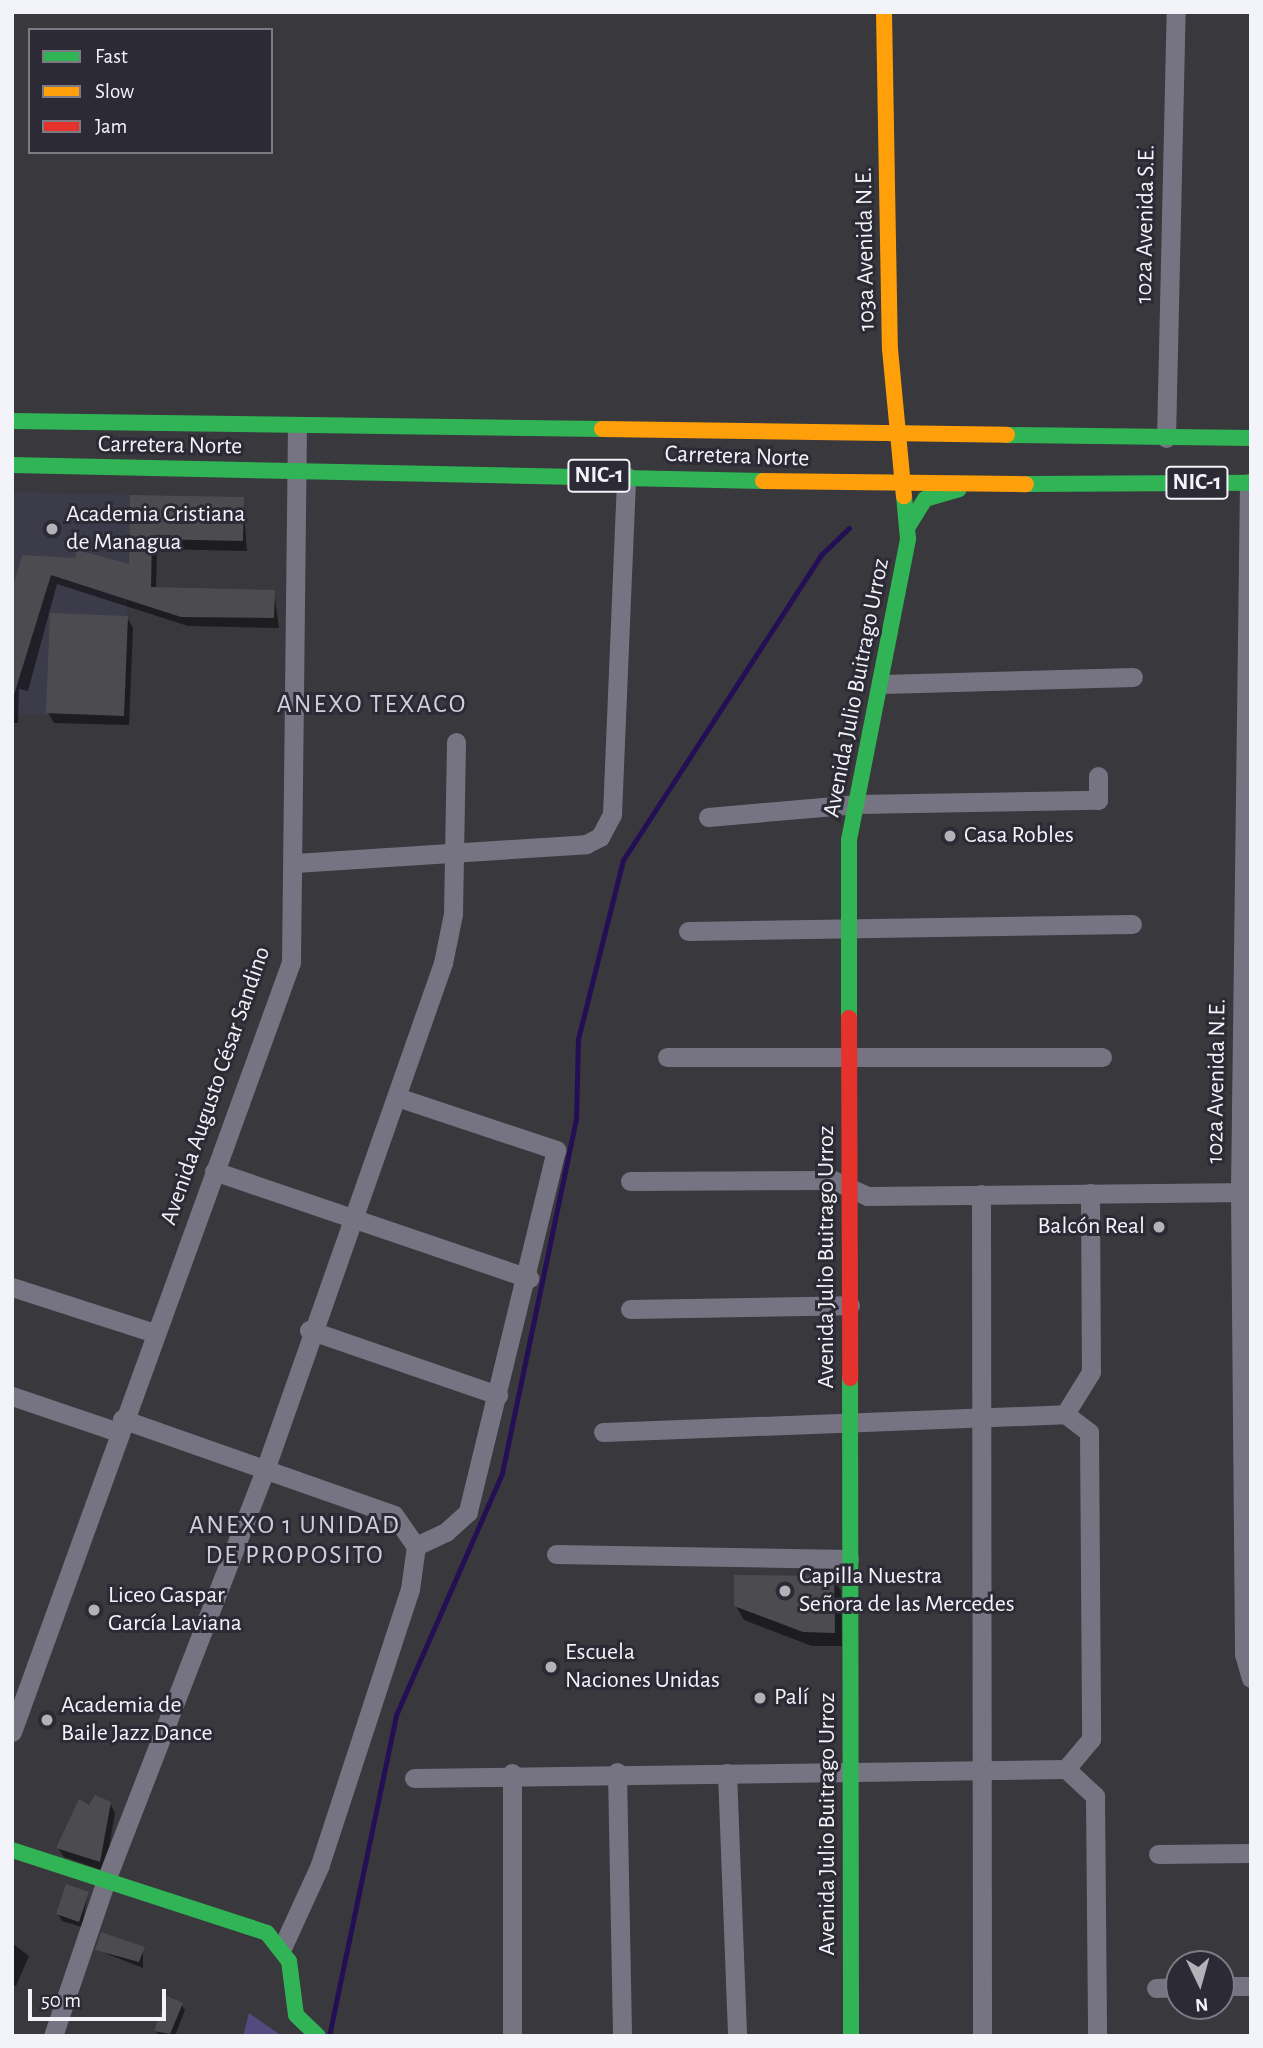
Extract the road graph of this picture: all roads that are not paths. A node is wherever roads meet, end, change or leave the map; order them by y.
1 (884, 12) edge
2 (1176, 12) edge
3 (12, 421) edge
4 (297, 427) junction
5 (894, 431) junction
6 (1166, 438) junction
7 (1251, 438) edge
8 (12, 465) edge
9 (297, 471) junction
10 (626, 477) junction
11 (1250, 483) edge
12 (902, 484) junction
13 (998, 484) junction
14 (907, 528) junction
15 (1133, 677) dead end
16 (883, 684) junction
17 (1250, 698) edge
18 (456, 742) dead end
19 (1098, 776) dead end
20 (856, 804) junction
21 (708, 817) dead end
22 (456, 853) junction
23 (295, 863) junction
24 (1132, 924) dead end
25 (849, 928) junction
26 (688, 931) dead end
27 (667, 1057) dead end
28 (850, 1057) junction
29 (1102, 1057) dead end
30 (397, 1097) junction
31 (214, 1171) junction
32 (630, 1181) dead end
33 (850, 1190) junction
34 (1245, 1192) edge
35 (981, 1194) junction
36 (1090, 1194) junction
37 (355, 1218) junction
38 (529, 1278) junction
39 (12, 1287) edge
40 (850, 1305) junction
41 (630, 1309) dead end
42 (309, 1330) junction
43 (153, 1333) junction
44 (498, 1395) junction
45 (12, 1396) edge
46 (1065, 1413) junction
47 (985, 1416) junction
48 (850, 1419) junction
49 (120, 1425) junction
50 (603, 1432) dead end
51 (266, 1467) junction
52 (416, 1546) junction
53 (556, 1554) dead end
54 (849, 1559) junction
55 (1251, 1678) edge
56 (12, 1732) edge
57 (982, 1769) junction
58 (1066, 1769) junction
59 (852, 1771) junction
60 (617, 1772) junction
61 (512, 1773) junction
62 (727, 1773) junction
63 (414, 1778) dead end
64 (12, 1850) edge
65 (1251, 1853) edge
66 (1158, 1854) dead end
67 (106, 1880) junction
68 (283, 1946) junction
69 (1156, 1988) dead end
70 (1165, 1988) edge
71 (316, 2034) edge
72 (53, 2036) edge
73 (512, 2036) edge
74 (622, 2036) edge
75 (737, 2036) edge
76 (850, 2036) edge
77 (982, 2036) edge
78 (1097, 2036) edge

1 - 5 main road, 103a Avenida N.E.
2 - 6 street, 102a Avenida S.E.
3 - 4 main road, Carretera Norte / NIC-1
4 - 5 main road, Carretera Norte / NIC-1
4 - 9 street, Avenida Augusto César Sandino
5 - 6 main road, Carretera Norte / NIC-1
5 - 12 main road, 103a Avenida N.E.
6 - 7 main road, Carretera Norte / NIC-1
8 - 9 main road, Carretera Norte / NIC-1
9 - 10 main road, Carretera Norte / NIC-1
9 - 23 street, Avenida Augusto César Sandino
10 - 12 main road, Carretera Norte / NIC-1
10 - 22 street
11 - 13 main road, Carretera Norte / NIC-1
11 - 17 street, 102a Avenida N.E.
12 - 13 main road, Carretera Norte / NIC-1
12 - 14 main road, Avenida Julio Buitrago Urroz
13 - 14 main road
14 - 16 main road, Avenida Julio Buitrago Urroz
15 - 16 street
16 - 20 main road, Avenida Julio Buitrago Urroz
17 - 34 street, 102a Avenida N.E.
18 - 22 street
19 - 20 street
20 - 21 street
20 - 25 main road, Avenida Julio Buitrago Urroz
22 - 23 street
22 - 30 street
23 - 31 street, Avenida Augusto César Sandino
24 - 25 street
25 - 26 street
25 - 28 main road, Avenida Julio Buitrago Urroz
27 - 28 street
28 - 29 street
28 - 33 main road, Avenida Julio Buitrago Urroz
30 - 37 street
30 - 38 street
31 - 37 street
31 - 43 street, Avenida Augusto César Sandino
32 - 33 street
33 - 35 street
33 - 40 main road, Avenida Julio Buitrago Urroz
34 - 36 street
34 - 55 street, 102a Avenida N.E.
35 - 36 street
35 - 47 street
36 - 46 street
37 - 38 street
37 - 42 street
38 - 44 street
39 - 43 street
40 - 41 street
40 - 48 main road, Avenida Julio Buitrago Urroz
42 - 44 street
42 - 51 street
43 - 49 street, Avenida Augusto César Sandino
44 - 52 street
45 - 49 street
46 - 47 street
46 - 58 street
47 - 48 street
47 - 57 street
48 - 50 street
48 - 54 main road, Avenida Julio Buitrago Urroz
49 - 51 street
49 - 56 street, Avenida Augusto César Sandino
51 - 52 street
51 - 67 street
52 - 68 street
53 - 54 street
54 - 59 main road, Avenida Julio Buitrago Urroz
57 - 58 street
57 - 59 street
57 - 77 street
58 - 78 street
59 - 62 street
59 - 76 main road, Avenida Julio Buitrago Urroz
60 - 61 street
60 - 62 street
60 - 74 street
61 - 63 street
61 - 73 street
62 - 75 street
64 - 67 main road
65 - 66 street
67 - 68 main road
67 - 72 street
68 - 71 main road
69 - 70 street

